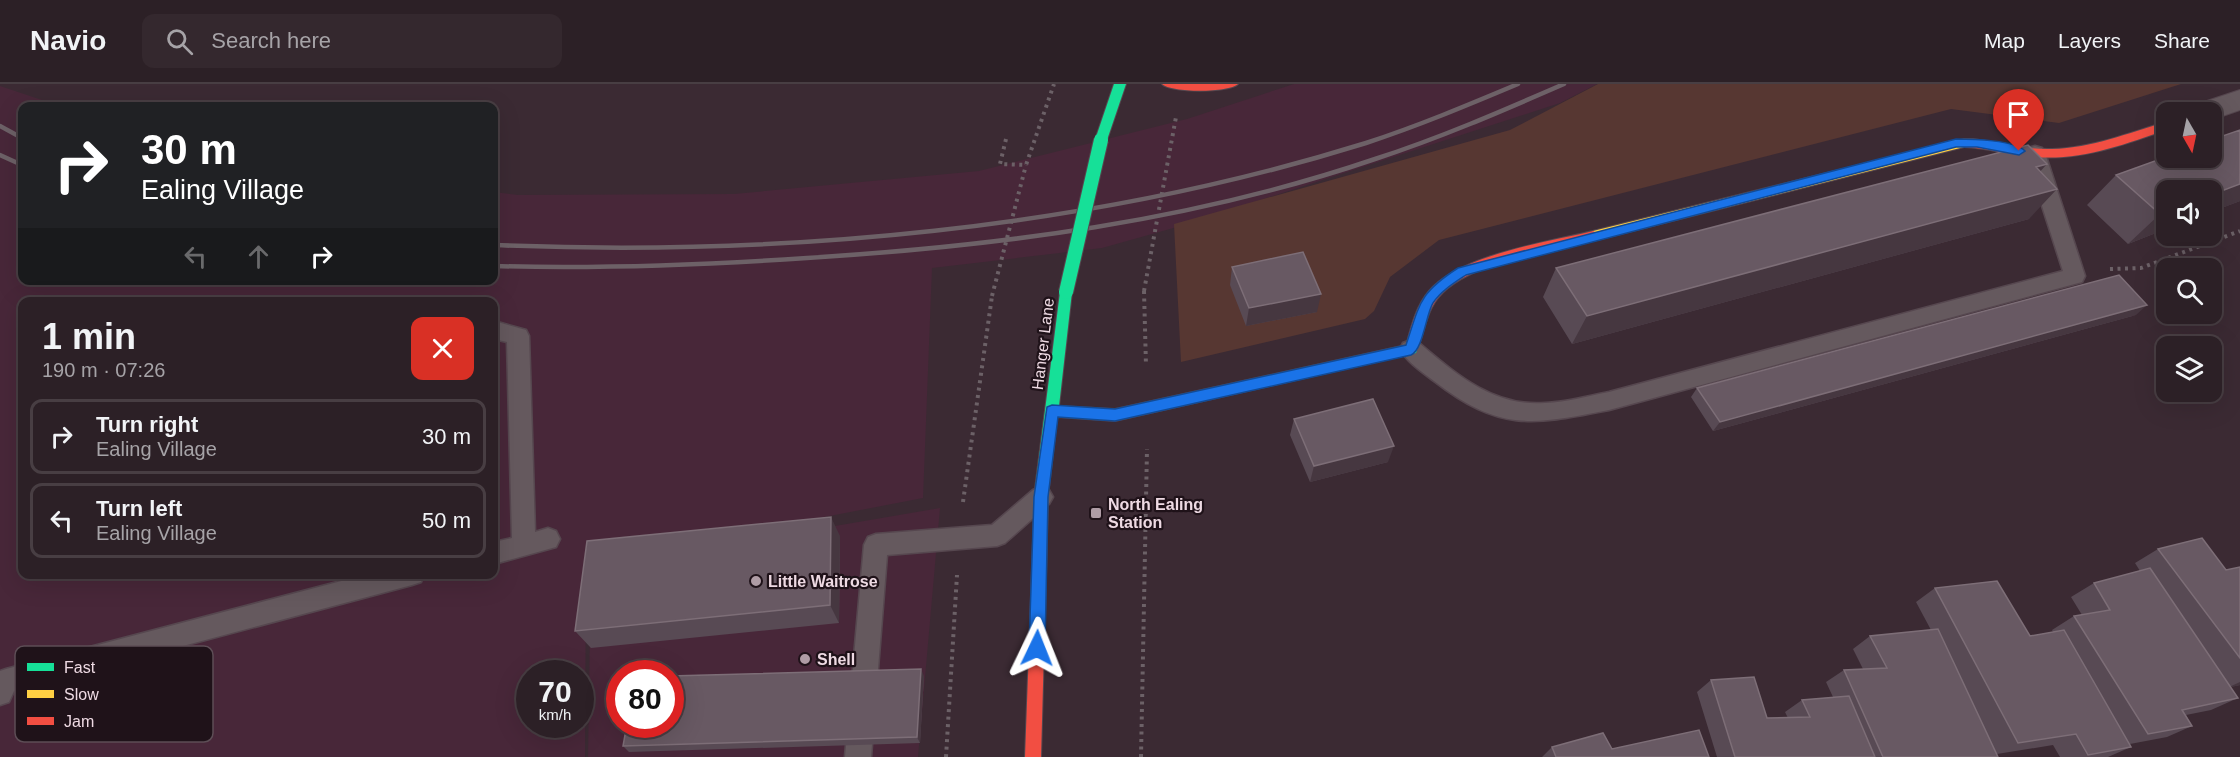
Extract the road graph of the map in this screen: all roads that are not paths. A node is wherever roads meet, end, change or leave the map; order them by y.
1 (1120, 84) edge
2 (1168, 84) edge
3 (1232, 84) edge
4 (2240, 100) edge
5 (2222, 106) edge
6 (2156, 129) edge
7 (2035, 153) junction
8 (498, 331) edge
9 (1411, 349) junction
10 (1052, 411) junction
11 (1041, 497) junction
12 (548, 539) dead end
13 (524, 545) junction
14 (498, 552) edge
15 (393, 579) edge
16 (139, 646) edge
17 (15, 679) edge
18 (0, 693) edge
19 (858, 757) edge
20 (1029, 757) edge

1 - 10 main road, Hanger Lane, bridge
2 - 3 main road
4 - 5 street
6 - 7 main road
7 - 9 main road
7 - 9 lane
8 - 13 lane
9 - 10 main road
10 - 11 main road, Hanger Lane
11 - 19 lane
11 - 20 main road, Hanger Lane
12 - 13 lane
13 - 14 lane
15 - 16 lane
17 - 18 lane

